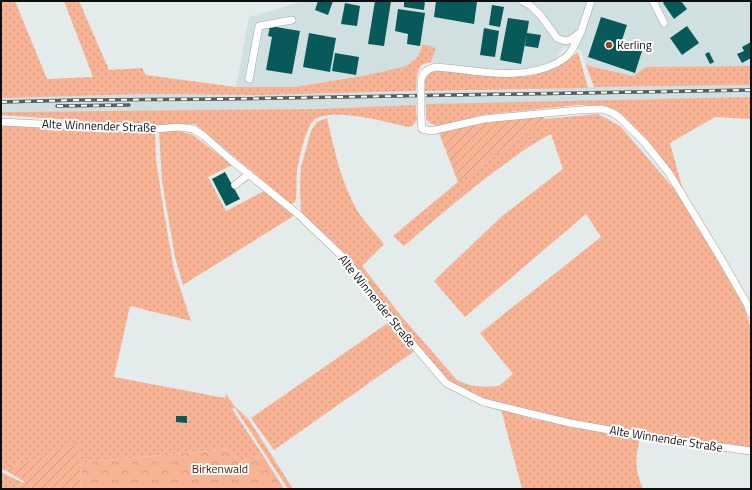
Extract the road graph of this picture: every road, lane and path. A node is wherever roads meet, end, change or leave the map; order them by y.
1 (522, 1) edge
2 (591, 1) edge
3 (653, 1) edge
4 (292, 20) dead end
5 (664, 23) dead end
6 (581, 32) junction
7 (249, 79) dead end
8 (1, 122) edge
9 (249, 174) junction
10 (235, 185) dead end
11 (751, 314) edge
12 (751, 451) edge

1 - 6 street
2 - 6 street
3 - 5 street
4 - 7 street
6 - 11 street, bridge
8 - 9 street, Alte Winnender Straße
9 - 10 street
9 - 12 street, Alte Winnender Straße

